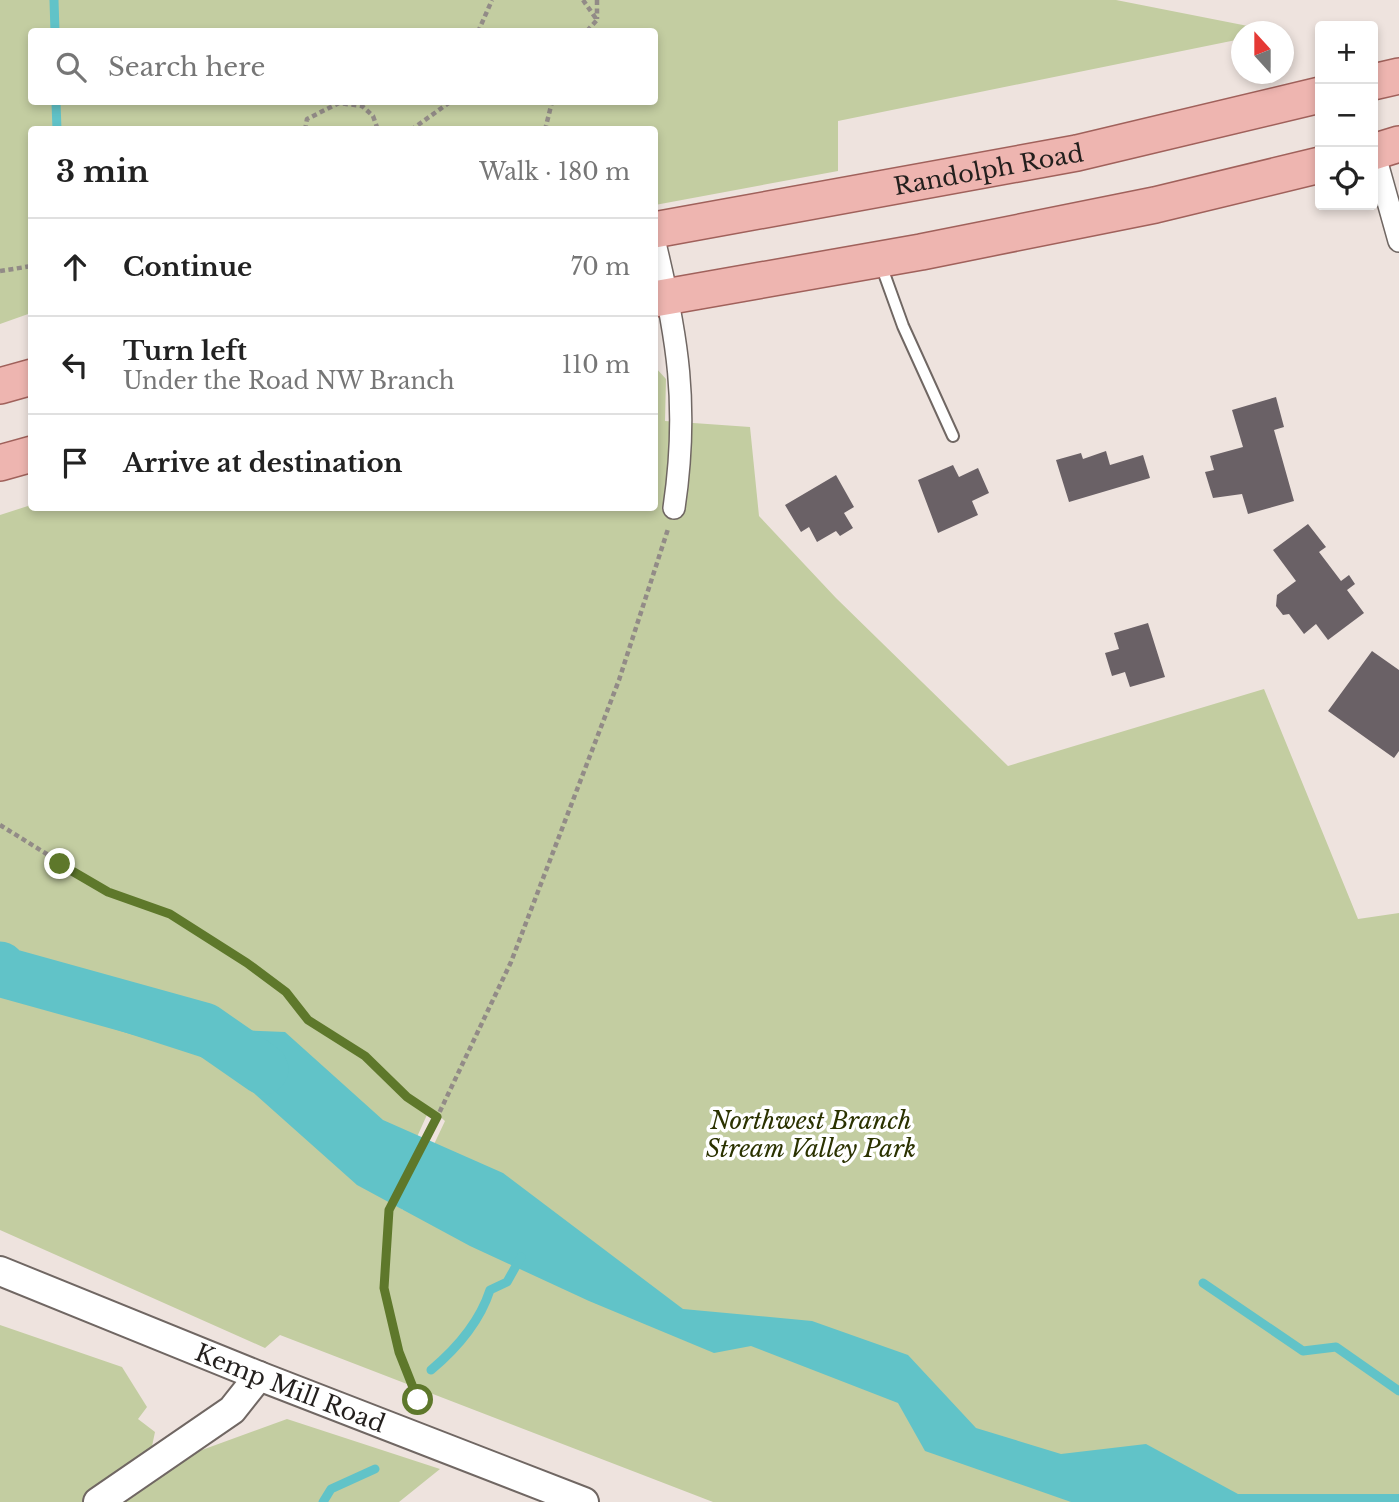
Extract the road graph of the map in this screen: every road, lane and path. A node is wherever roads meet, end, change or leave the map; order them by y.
1 (492, 0) edge
2 (583, 0) edge
3 (597, 0) edge
4 (597, 20) junction
5 (480, 28) edge
6 (590, 28) edge
7 (1399, 76) edge
8 (1378, 81) edge
9 (1315, 96) edge
10 (335, 105) edge
11 (354, 105) edge
12 (446, 105) edge
13 (551, 105) edge
14 (306, 126) edge
15 (377, 126) edge
16 (417, 126) edge
17 (546, 126) edge
18 (1382, 150) edge
19 (1315, 166) edge
20 (658, 229) edge
21 (1399, 242) edge
22 (878, 259) junction
23 (28, 267) edge
24 (0, 271) edge
25 (658, 272) edge
26 (661, 297) edge
27 (28, 378) edge
28 (0, 386) edge
29 (953, 436) dead end
30 (28, 455) edge
31 (0, 463) edge
32 (674, 508) joint
33 (0, 825) edge
34 (437, 1117) junction
35 (0, 1271) edge
36 (259, 1376) junction
37 (418, 1400) dead end
38 (98, 1502) edge
39 (584, 1502) edge

1 - 5 path
2 - 4 path
3 - 4 path
4 - 6 path
7 - 8 main road
9 - 20 main road, Randolph Road
10 - 14 path
11 - 15 path
12 - 16 path
13 - 17 path
18 - 21 street
19 - 22 main road
22 - 26 main road
22 - 29 lane
23 - 24 path
25 - 26 street
26 - 32 street
27 - 28 main road
30 - 31 main road
32 - 34 path
33 - 34 path
34 - 37 path
35 - 36 street, Kemp Mill Road
36 - 38 street
36 - 39 street, Kemp Mill Road

